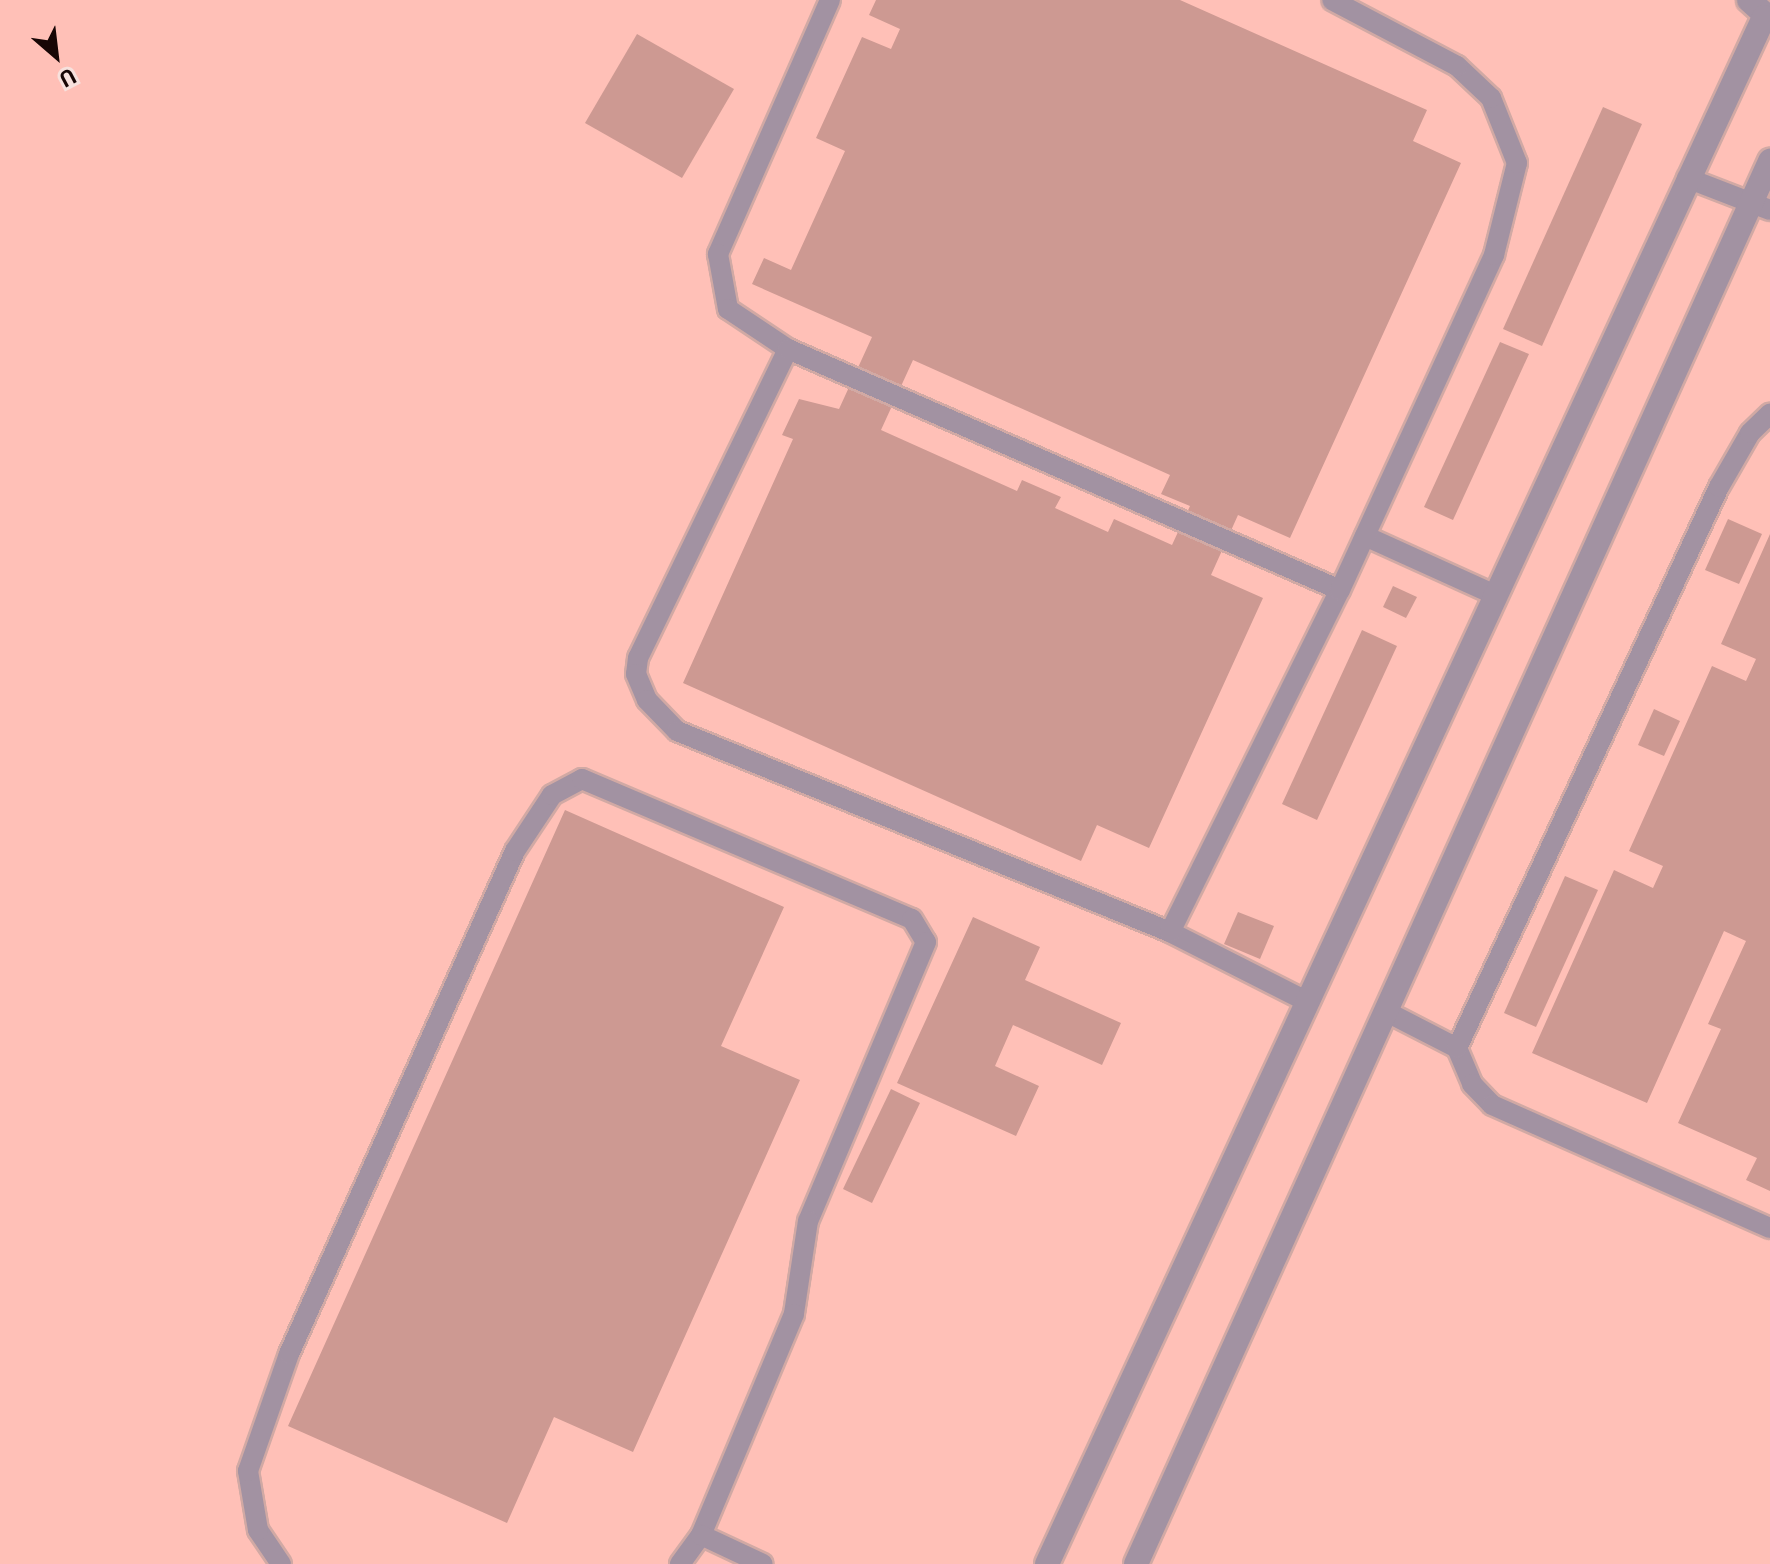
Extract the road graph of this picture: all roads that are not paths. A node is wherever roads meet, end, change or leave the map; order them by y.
1 (830, 0) edge
2 (1332, 0) edge
3 (1761, 12) edge
4 (1770, 161) edge
5 (1687, 178) junction
6 (1762, 206) edge
7 (788, 349) junction
8 (1770, 414) edge
9 (1365, 536) junction
10 (1340, 590) junction
11 (1495, 595) junction
12 (1170, 932) junction
13 (1306, 1001) junction
14 (1387, 1012) junction
15 (1457, 1048) junction
16 (1770, 1228) edge
17 (701, 1535) junction
18 (281, 1564) edge
19 (680, 1564) edge
20 (763, 1564) edge
21 (1047, 1564) edge
22 (1136, 1564) edge

1 - 7 lane
2 - 9 lane
3 - 5 street
4 - 6 street
5 - 6 lane
5 - 11 street
6 - 14 street
7 - 10 lane
7 - 12 lane
8 - 15 lane
9 - 10 lane
9 - 11 lane
10 - 12 lane
11 - 13 street
12 - 13 lane
13 - 21 street
14 - 15 lane
14 - 22 street
15 - 16 lane
17 - 18 lane
17 - 19 lane
17 - 20 lane

